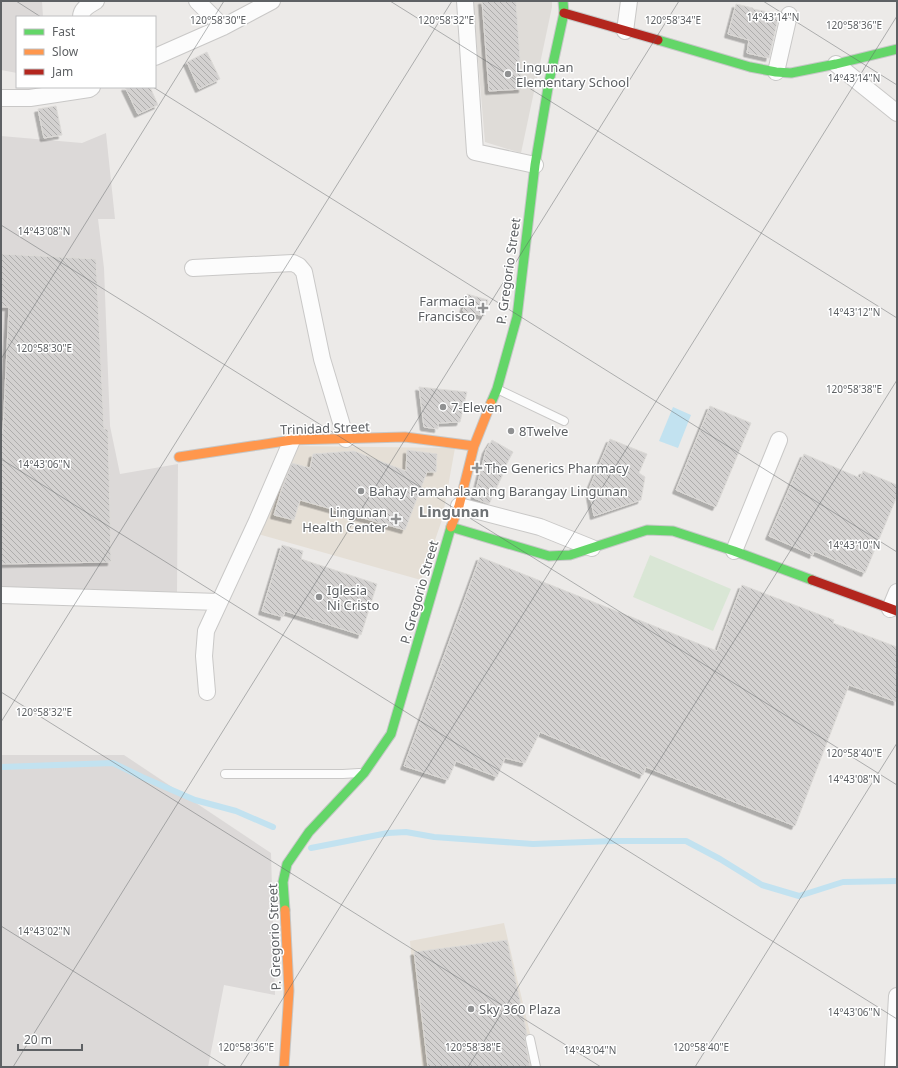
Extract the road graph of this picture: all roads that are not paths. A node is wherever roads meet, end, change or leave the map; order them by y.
1 (96, 1) edge
2 (197, 1) edge
3 (272, 1) edge
4 (465, 1) edge
5 (563, 1) edge
6 (628, 1) edge
7 (564, 14) junction
8 (789, 15) dead end
9 (81, 16) edge
10 (222, 27) junction
11 (625, 31) junction
12 (897, 49) edge
13 (156, 57) edge
14 (836, 64) junction
15 (776, 72) junction
16 (90, 88) edge
17 (1, 98) edge
18 (897, 113) edge
19 (535, 165) junction
20 (193, 268) dead end
21 (496, 389) junction
22 (564, 422) dead end
23 (346, 439) junction
24 (292, 440) junction
25 (778, 440) dead end
26 (474, 446) junction
27 (179, 457) dead end
28 (459, 506) junction
29 (503, 517) junction
30 (451, 527) junction
31 (497, 540) junction
32 (592, 548) junction
33 (734, 552) junction
34 (897, 592) edge
35 (1, 595) edge
36 (219, 602) junction
37 (894, 610) edge
38 (207, 692) dead end
39 (364, 773) junction
40 (225, 774) dead end
41 (897, 996) edge
42 (530, 1039) dead end
43 (284, 1067) edge
44 (536, 1067) edge
45 (893, 1067) edge

1 - 9 street
2 - 10 street
3 - 10 street
4 - 19 street
5 - 7 street, P. Gregorio Street
6 - 11 street
7 - 11 street
7 - 19 street, P. Gregorio Street
8 - 15 street
10 - 13 street
11 - 15 street
12 - 14 street
14 - 15 street
14 - 18 street
16 - 17 street
19 - 21 street, P. Gregorio Street
20 - 23 street
21 - 22 lane
21 - 26 street, P. Gregorio Street
23 - 24 street, Trinidad Street
23 - 26 street, Trinidad Street
24 - 27 street, Trinidad Street
24 - 36 street
25 - 33 street
26 - 28 street, P. Gregorio Street
28 - 29 street
28 - 30 street, P. Gregorio Street
29 - 31 street
29 - 32 street
30 - 31 street
30 - 39 street, P. Gregorio Street
31 - 32 street
32 - 33 street
33 - 37 street
34 - 37 street
35 - 36 street
36 - 38 street
39 - 40 lane
39 - 43 street, P. Gregorio Street
41 - 45 street
42 - 44 lane

